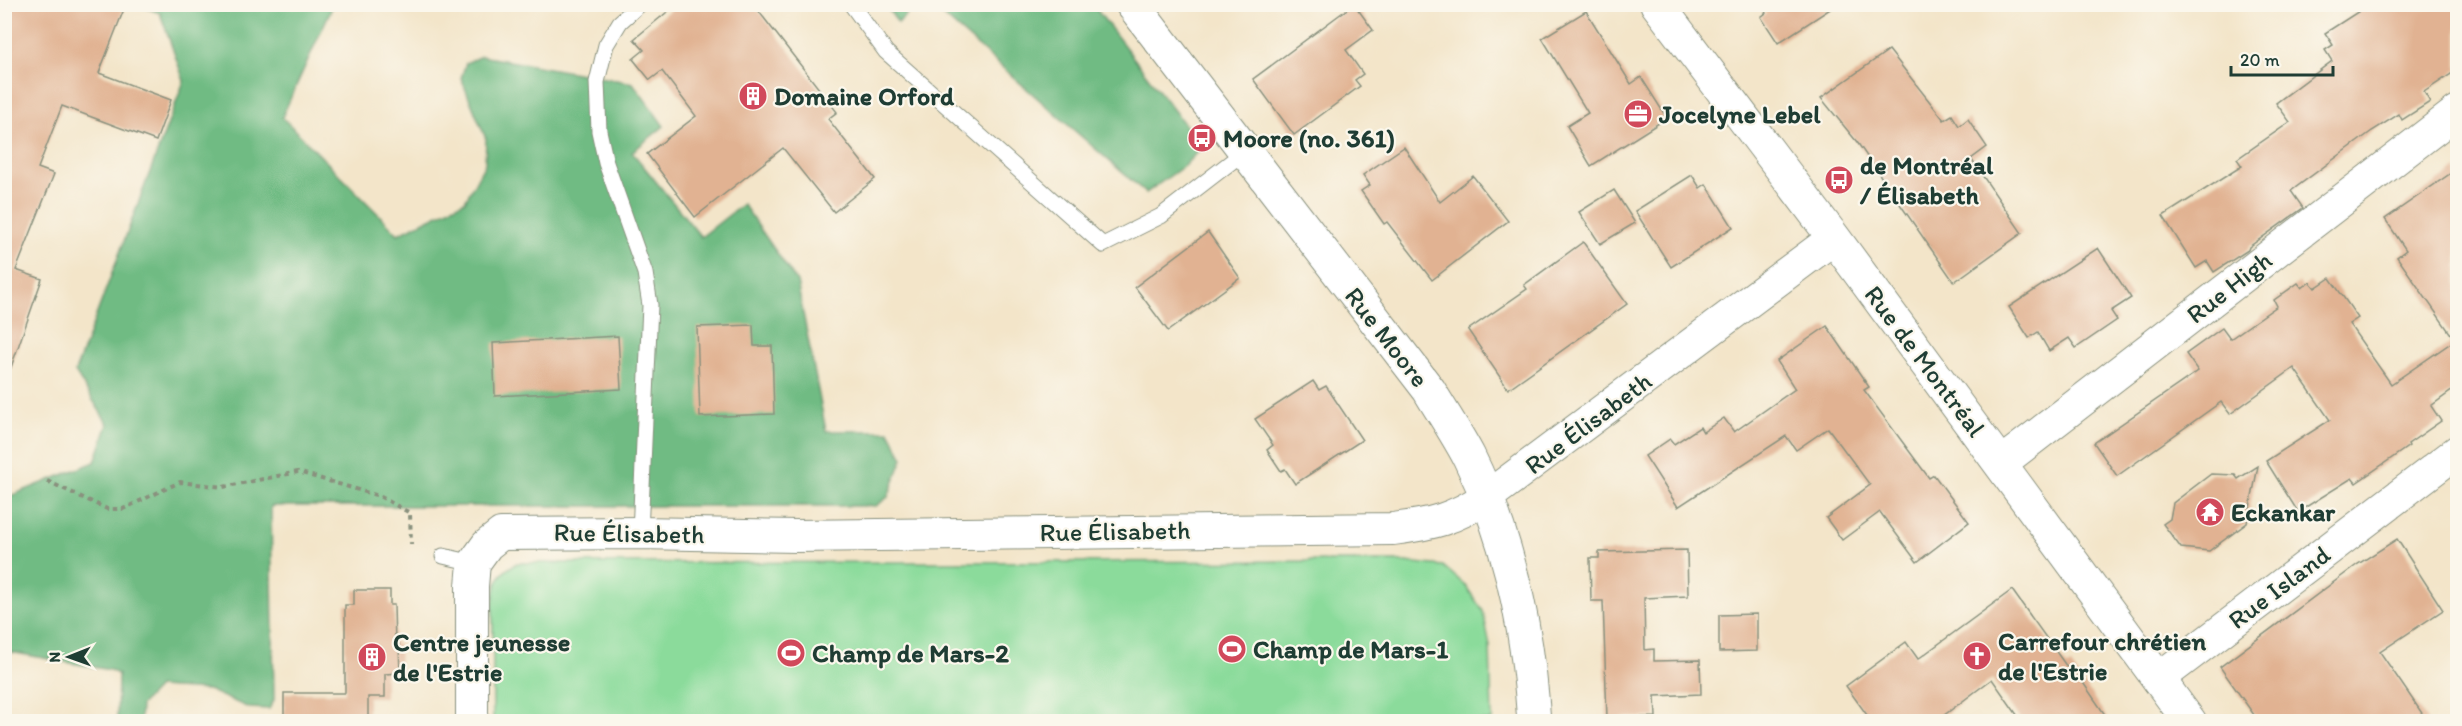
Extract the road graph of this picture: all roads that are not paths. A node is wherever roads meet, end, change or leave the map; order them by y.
1 (640, 4) edge
2 (851, 4) edge
3 (1132, 4) edge
4 (1657, 4) edge
5 (2457, 111) edge
6 (1244, 152) junction
7 (1834, 238) junction
8 (2457, 451) edge
9 (2001, 463) junction
10 (1487, 497) junction
11 (640, 533) junction
12 (443, 556) dead end
13 (474, 563) junction
14 (2158, 679) junction
15 (472, 722) edge
16 (1534, 722) edge
17 (2190, 722) edge

1 - 11 lane
2 - 6 lane
3 - 6 street, Rue Moore
4 - 7 street, Rue de Montréal
5 - 9 street, Rue High
6 - 10 street, Rue Moore
7 - 9 street, Rue de Montréal
7 - 10 street, Rue Élisabeth
8 - 14 street, Rue Island
9 - 14 street, Rue de Montréal
10 - 11 street, Rue Élisabeth
10 - 16 street, Rue Moore
11 - 13 street, Rue Élisabeth
12 - 13 lane
13 - 15 street
14 - 17 street, Rue de Montréal

